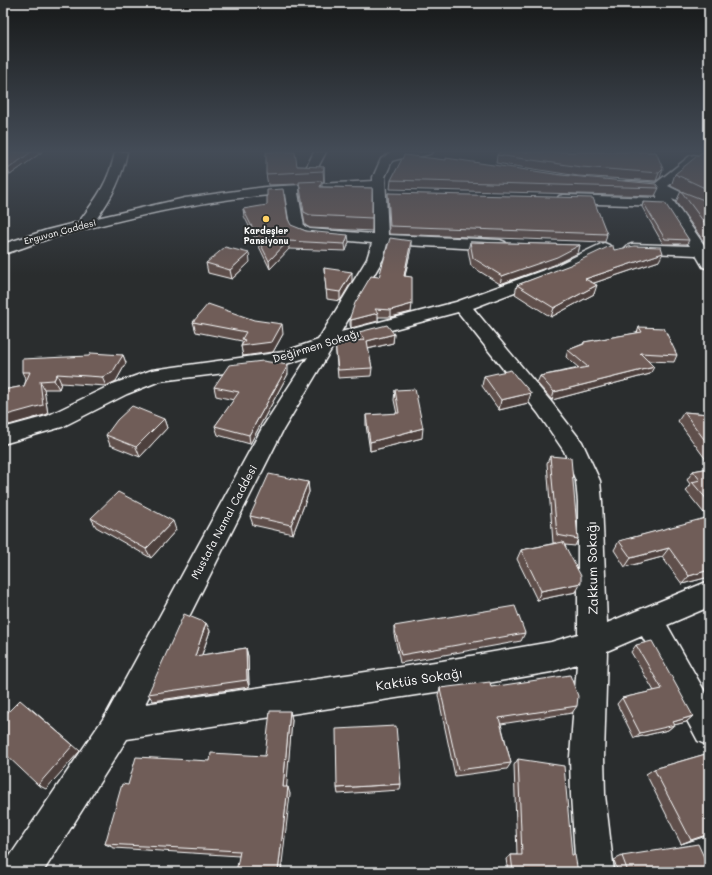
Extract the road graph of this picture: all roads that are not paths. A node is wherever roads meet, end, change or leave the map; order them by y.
1 (107, 193) edge
2 (255, 193) edge
3 (291, 193) edge
4 (384, 193) edge
5 (661, 193) edge
6 (671, 193) edge
7 (550, 199) edge
8 (667, 202) junction
9 (709, 212) edge
10 (85, 224) junction
11 (381, 239) junction
12 (518, 245) edge
13 (572, 247) edge
14 (3, 248) edge
15 (604, 248) junction
16 (700, 251) junction
17 (709, 264) edge
18 (462, 306) junction
19 (326, 343) junction
20 (3, 436) edge
21 (709, 594) edge
22 (648, 619) junction
23 (593, 643) junction
24 (118, 724) junction
25 (709, 730) edge
26 (21, 872) edge
27 (596, 872) edge

1 - 10 street
2 - 10 street, Erguvan Caddesi
3 - 11 street
4 - 11 street, Mustafa Namal Caddesi
5 - 8 street
6 - 9 street
7 - 8 street
8 - 16 street
10 - 14 street, Erguvan Caddesi
11 - 12 street
11 - 19 street, Mustafa Namal Caddesi
13 - 15 street
15 - 16 street
15 - 18 street, Değirmen Sokağı
16 - 17 street
18 - 19 street, Değirmen Sokağı
18 - 23 street, Zakkum Sokağı
19 - 20 street, Değirmen Sokağı
19 - 24 street, Mustafa Namal Caddesi
21 - 22 street, Kaktüs Sokağı
22 - 23 street, Kaktüs Sokağı
22 - 25 street
23 - 24 street, Kaktüs Sokağı
23 - 27 street, Zakkum Sokağı
24 - 26 street, Mustafa Namal Caddesi

